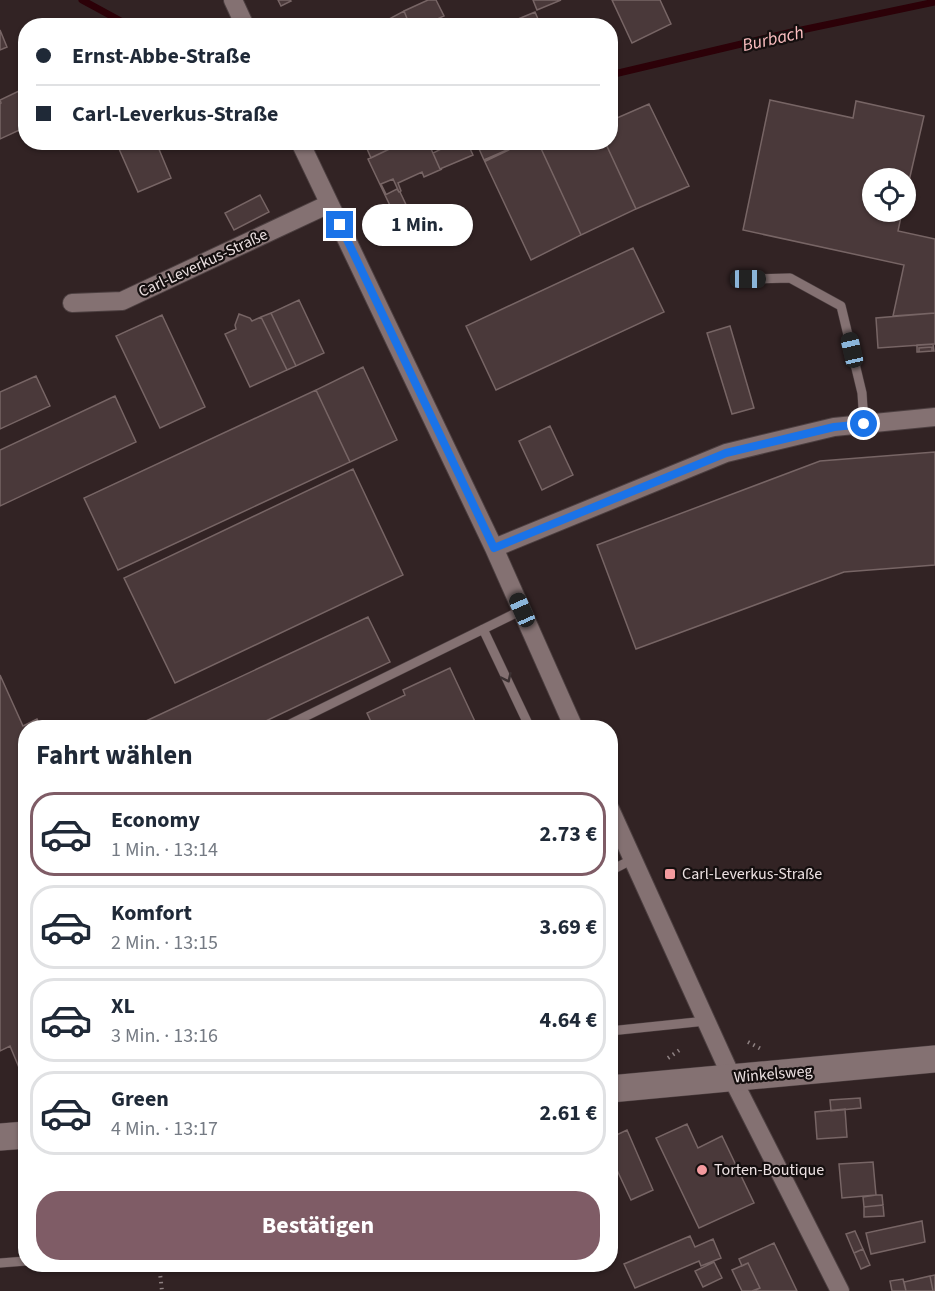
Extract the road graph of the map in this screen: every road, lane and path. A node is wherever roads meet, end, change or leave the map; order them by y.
1 (233, 0) edge
2 (241, 18) edge
3 (304, 150) edge
4 (329, 204) junction
5 (748, 279) dead end
6 (72, 303) dead end
7 (935, 417) edge
8 (864, 424) junction
9 (494, 548) junction
10 (522, 610) junction
11 (483, 629) junction
12 (298, 720) edge
13 (526, 720) edge
14 (570, 720) edge
15 (618, 826) edge
16 (633, 859) junction
17 (618, 867) edge
18 (706, 1021) junction
19 (618, 1030) edge
20 (935, 1059) edge
21 (732, 1078) junction
22 (618, 1088) edge
23 (18, 1136) edge
24 (0, 1137) edge
25 (18, 1262) edge
26 (0, 1263) edge
27 (160, 1272) edge
28 (162, 1291) edge
29 (840, 1291) edge

1 - 2 street
3 - 4 street
4 - 6 street, Carl-Leverkus-Straße
4 - 9 street
5 - 8 lane
7 - 8 street
8 - 9 street
9 - 10 street
10 - 11 lane
10 - 14 street
11 - 12 lane
11 -> 13 lane
15 - 16 street
16 - 17 lane
16 - 18 street
18 - 19 lane
18 - 21 street
20 - 21 street, Winkelsweg
21 - 22 street, Winkelsweg
21 - 29 street
23 - 24 street
25 - 26 lane
27 - 28 path

